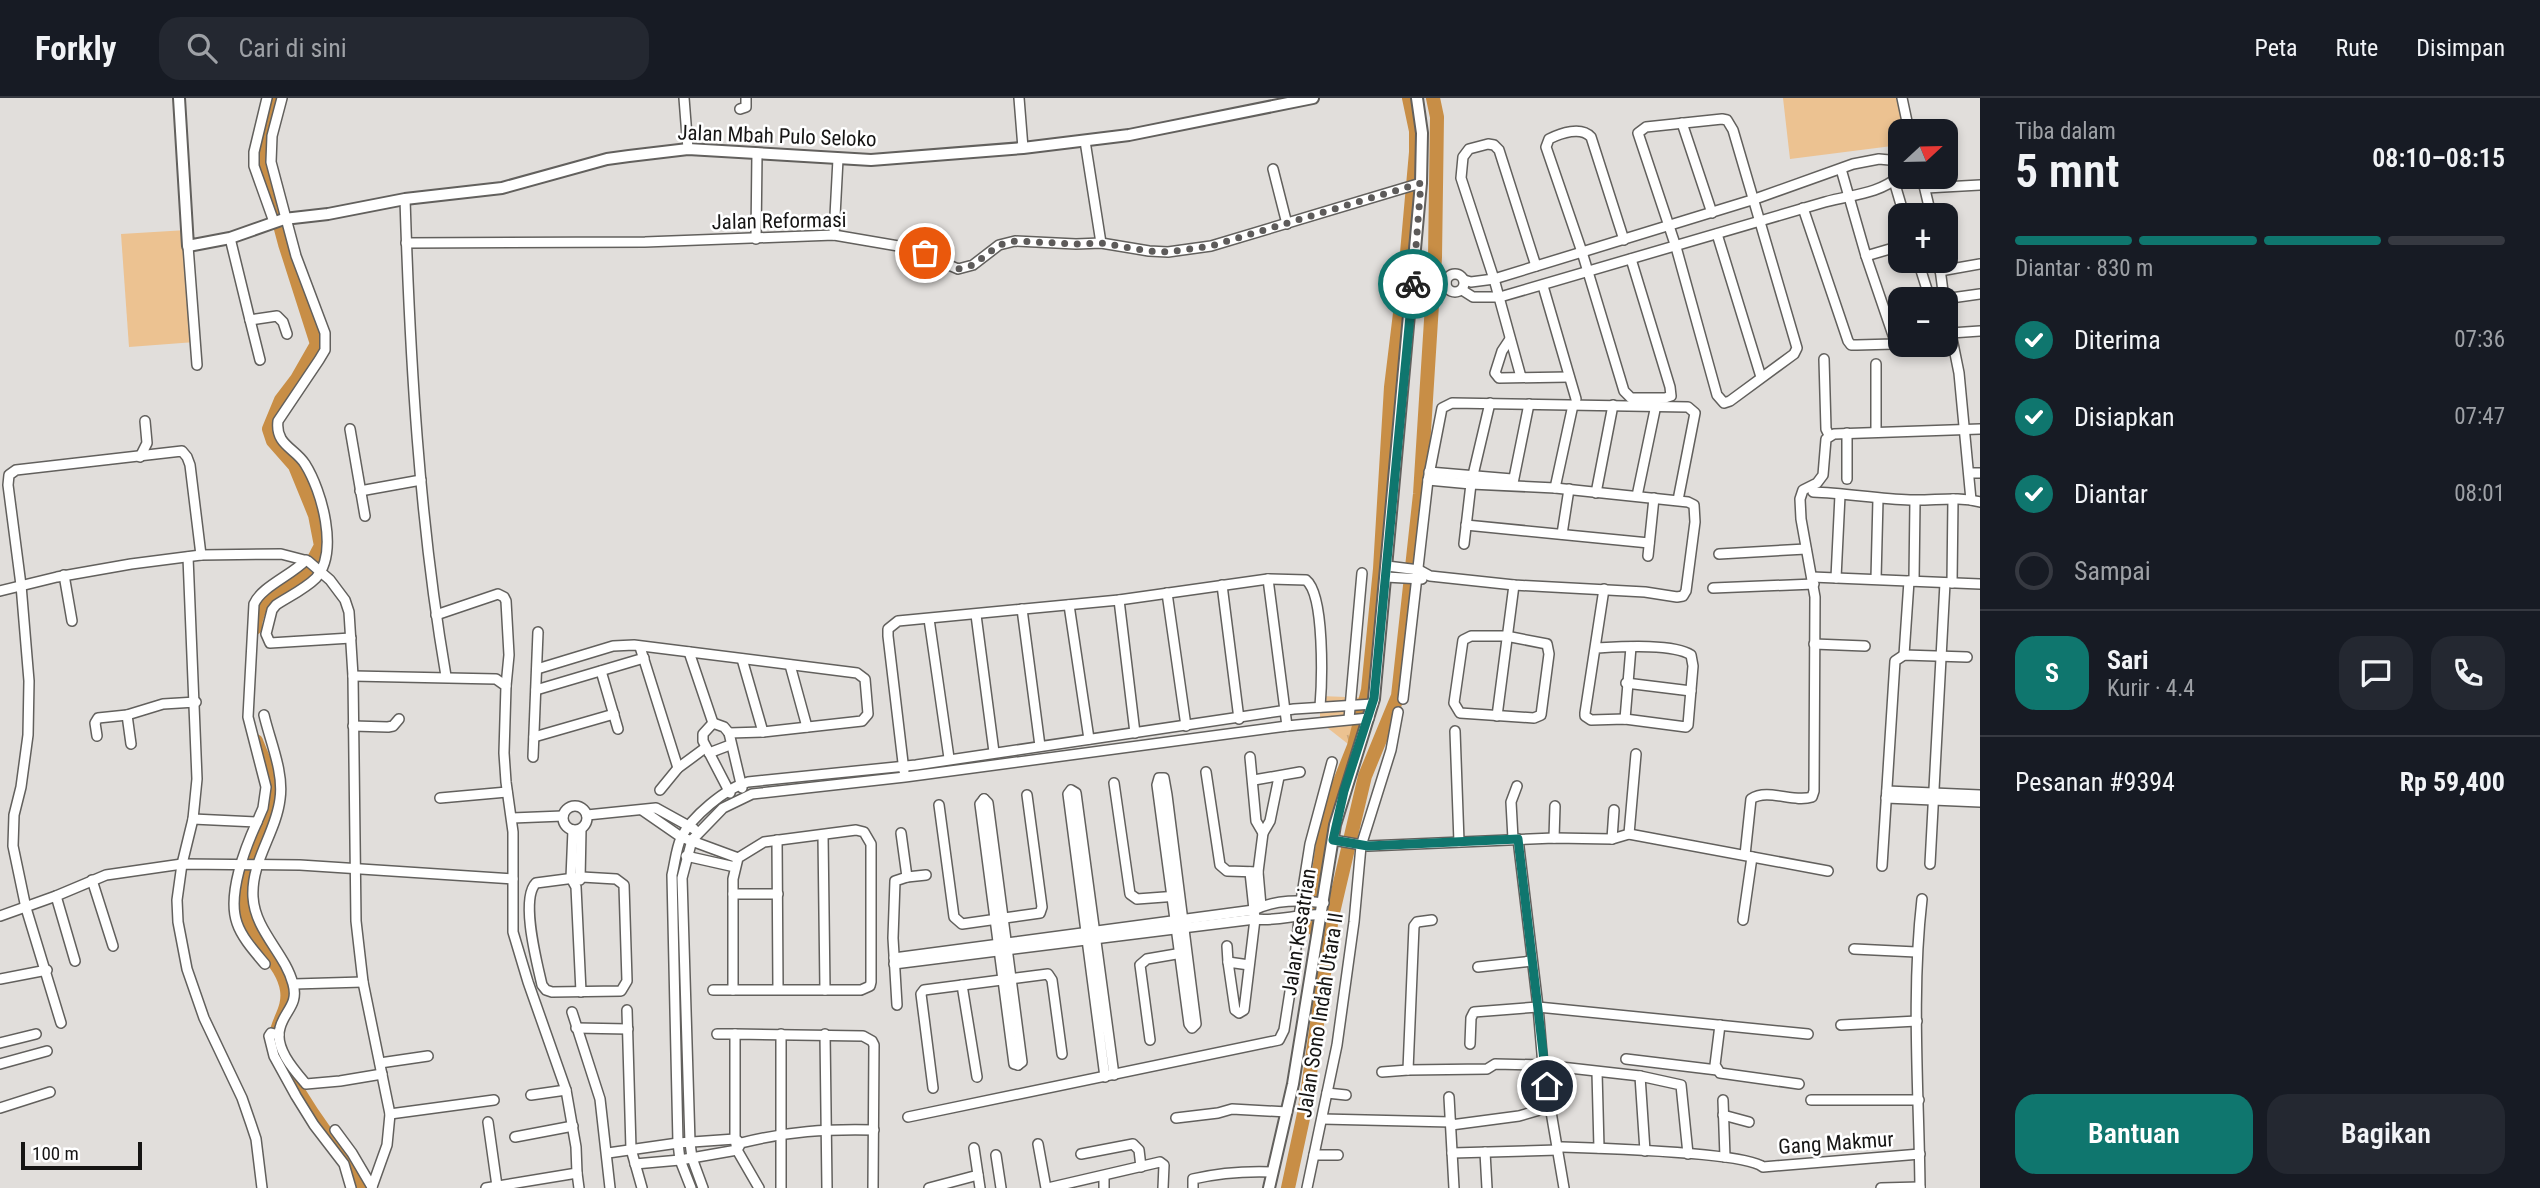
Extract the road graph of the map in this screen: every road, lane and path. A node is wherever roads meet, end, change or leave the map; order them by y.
1 (179, 98) edge
2 (267, 98) edge
3 (282, 98) edge
4 (684, 98) edge
5 (746, 98) edge
6 (1019, 98) edge
7 (1313, 98) edge
8 (1417, 98) edge
9 (1902, 98) edge
10 (740, 109) dead end
11 (1906, 119) edge
12 (1682, 123) junction
13 (1085, 141) junction
14 (1023, 148) junction
15 (688, 149) junction
16 (757, 153) junction
17 (838, 159) junction
18 (1888, 161) edge
19 (1273, 169) dead end
20 (1841, 169) junction
21 (1888, 183) edge
22 (1418, 184) junction
23 (1980, 185) edge
24 (1958, 186) edge
25 (1848, 196) junction
26 (405, 199) junction
27 (1755, 199) junction
28 (1803, 208) junction
29 (1712, 213) junction
30 (280, 220) junction
31 (1761, 221) junction
32 (1287, 224) junction
33 (1669, 226) junction
34 (1717, 234) junction
35 (834, 235) junction
36 (230, 238) junction
37 (756, 239) junction
38 (1624, 240) junction
39 (406, 243) junction
40 (1101, 243) junction
41 (188, 246) junction
42 (1676, 247) junction
43 (1888, 250) edge
44 (1582, 252) junction
45 (1866, 256) junction
46 (1631, 259) junction
47 (1980, 264) edge
48 (1536, 266) junction
49 (1958, 268) edge
50 (1587, 273) junction
51 (1940, 273) edge
52 (1494, 279) junction
53 (1416, 283) junction
54 (1446, 283) junction
55 (1463, 285) junction
56 (1543, 286) junction
57 (1980, 294) edge
58 (1500, 297) junction
59 (250, 320) junction
60 (1980, 331) edge
61 (1958, 333) edge
62 (287, 334) dead end
63 (1510, 339) junction
64 (1956, 357) edge
65 (1824, 359) dead end
66 (260, 360) dead end
67 (1876, 363) dead end
68 (197, 365) dead end
69 (1521, 377) junction
70 (1570, 377) junction
71 (1761, 377) junction
72 (1574, 402) junction
73 (1490, 403) junction
74 (1530, 404) junction
75 (1613, 405) junction
76 (1656, 405) junction
77 (145, 421) dead end
78 (350, 429) dead end
79 (1980, 429) edge
80 (1963, 430) junction
81 (1876, 432) junction
82 (1847, 433) junction
83 (1829, 435) junction
84 (140, 457) junction
85 (1969, 473) junction
86 (1980, 473) edge
87 (1429, 476) junction
88 (1847, 479) dead end
89 (1472, 480) junction
90 (421, 481) junction
91 (1513, 482) junction
92 (1555, 488) junction
93 (1569, 489) junction
94 (360, 491) junction
95 (1813, 492) dead end
96 (1597, 493) junction
97 (1840, 495) junction
98 (1637, 496) junction
99 (1654, 498) junction
100 (1678, 499) junction
101 (1878, 499) junction
102 (1953, 499) junction
103 (1915, 500) junction
104 (1975, 501) edge
105 (365, 516) dead end
106 (1466, 525) junction
107 (1562, 534) junction
108 (1649, 543) junction
109 (1464, 544) dead end
110 (1806, 549) junction
111 (1718, 554) dead end
112 (201, 555) junction
113 (1648, 556) dead end
114 (188, 557) junction
115 (307, 561) junction
116 (319, 570) junction
117 (1390, 572) junction
118 (1362, 573) dead end
119 (64, 575) junction
120 (1415, 575) junction
121 (1836, 578) junction
122 (1268, 579) junction
123 (1876, 579) junction
124 (1813, 581) junction
125 (1911, 581) junction
126 (1949, 583) junction
127 (1222, 584) junction
128 (1980, 584) edge
129 (21, 585) junction
130 (1514, 585) junction
131 (1713, 588) dead end
132 (1604, 589) junction
133 (0, 591) edge
134 (1167, 593) junction
135 (1119, 600) junction
136 (1069, 605) junction
137 (1022, 609) junction
138 (436, 615) junction
139 (976, 615) junction
140 (929, 619) junction
141 (72, 621) dead end
142 (538, 632) dead end
143 (1506, 636) junction
144 (351, 638) junction
145 (1814, 644) junction
146 (1865, 646) dead end
147 (640, 647) junction
148 (1631, 647) junction
149 (1595, 648) junction
150 (689, 652) junction
151 (1904, 654) junction
152 (1942, 657) junction
153 (1967, 657) dead end
154 (644, 658) junction
155 (742, 659) junction
156 (790, 665) junction
157 (537, 669) junction
158 (601, 671) junction
159 (353, 676) junction
160 (446, 676) junction
161 (1626, 683) junction
162 (506, 686) junction
163 (536, 690) junction
164 (1691, 691) junction
165 (1403, 699) dead end
166 (195, 702) junction
167 (1362, 704) junction
168 (1320, 707) junction
169 (1289, 710) junction
170 (1398, 712) dead end
171 (614, 714) junction
172 (127, 715) junction
173 (264, 715) dead end
174 (1497, 716) junction
175 (1360, 718) junction
176 (399, 719) dead end
177 (1239, 719) junction
178 (1625, 719) junction
179 (713, 723) junction
180 (1292, 725) junction
181 (353, 726) junction
182 (1186, 726) junction
183 (807, 727) junction
184 (618, 729) dead end
185 (1160, 730) junction
186 (1455, 731) dead end
187 (763, 732) junction
188 (729, 733) junction
189 (1135, 733) junction
190 (97, 736) dead end
191 (534, 737) junction
192 (1089, 739) junction
193 (1163, 741) junction
194 (1069, 742) junction
195 (131, 744) dead end
196 (1057, 744) junction
197 (730, 745) junction
198 (1040, 746) junction
199 (707, 750) junction
200 (994, 752) junction
201 (1071, 754) junction
202 (1636, 754) dead end
203 (1058, 756) junction
204 (533, 757) dead end
205 (1251, 757) dead end
206 (949, 758) junction
207 (1332, 762) dead end
208 (678, 768) junction
209 (917, 770) junction
210 (904, 771) junction
211 (1206, 772) dead end
212 (1300, 772) dead end
213 (810, 775) junction
214 (868, 775) junction
215 (1279, 777) junction
216 (1254, 780) junction
217 (1114, 783) dead end
218 (740, 784) junction
219 (811, 786) junction
220 (1517, 786) dead end
221 (660, 790) dead end
222 (728, 790) junction
223 (507, 792) junction
224 (1886, 794) junction
225 (1027, 795) dead end
226 (1980, 795) edge
227 (1935, 797) junction
228 (440, 798) dead end
229 (740, 798) junction
230 (1980, 802) edge
231 (939, 805) dead end
232 (1555, 806) dead end
233 (642, 810) junction
234 (1614, 810) dead end
235 (587, 815) junction
236 (563, 816) junction
237 (512, 818) junction
238 (193, 819) junction
239 (257, 822) junction
240 (1167, 826) dead end
241 (577, 829) junction
242 (694, 833) junction
243 (901, 833) dead end
244 (1263, 833) junction
245 (1629, 834) junction
246 (823, 835) junction
247 (681, 837) junction
248 (1554, 838) junction
249 (1515, 839) junction
250 (1612, 839) junction
251 (777, 840) junction
252 (1336, 840) junction
253 (1460, 842) junction
254 (1357, 845) junction
255 (990, 851) dead end
256 (676, 854) junction
257 (689, 856) junction
258 (1080, 856) junction
259 (1748, 856) junction
260 (249, 863) junction
261 (737, 863) junction
262 (182, 864) junction
263 (1930, 864) dead end
264 (1882, 866) dead end
265 (354, 867) junction
266 (1828, 871) dead end
267 (1254, 872) junction
268 (926, 874) dead end
269 (582, 877) junction
270 (907, 877) junction
271 (513, 879) junction
272 (92, 880) junction
273 (573, 883) junction
274 (733, 894) junction
275 (778, 894) junction
276 (56, 896) junction
277 (1176, 896) junction
278 (1922, 899) dead end
279 (1305, 901) junction
280 (1322, 902) junction
281 (26, 908) junction
282 (1257, 912) junction
283 (1303, 915) junction
284 (1321, 915) junction
285 (0, 916) edge
286 (1000, 918) junction
287 (1432, 920) dead end
288 (1743, 920) dead end
289 (1180, 925) junction
290 (1090, 937) junction
291 (113, 946) dead end
292 (1227, 946) dead end
293 (1003, 948) junction
294 (1854, 949) dead end
295 (1916, 952) junction
296 (1183, 953) junction
297 (75, 961) dead end
298 (894, 961) junction
299 (1532, 961) junction
300 (1228, 962) junction
301 (265, 964) dead end
302 (1249, 965) junction
303 (1478, 967) dead end
304 (47, 970) junction
305 (1007, 978) junction
306 (0, 979) edge
307 (363, 982) junction
308 (294, 984) junction
309 (961, 985) junction
310 (778, 989) junction
311 (713, 990) dead end
312 (733, 990) junction
313 (825, 990) junction
314 (581, 992) junction
315 (897, 1005) dead end
316 (1538, 1007) junction
317 (627, 1010) dead end
318 (680, 1011) junction
319 (572, 1012) dead end
320 (1917, 1021) junction
321 (61, 1023) dead end
322 (1720, 1025) junction
323 (1841, 1025) dead end
324 (576, 1028) junction
325 (628, 1029) junction
326 (36, 1034) dead end
327 (276, 1034) junction
328 (718, 1034) dead end
329 (736, 1034) junction
330 (781, 1034) junction
331 (825, 1034) junction
332 (1808, 1034) dead end
333 (1015, 1037) dead end
334 (1150, 1040) dead end
335 (0, 1043) edge
336 (1470, 1044) dead end
337 (47, 1051) dead end
338 (1062, 1054) dead end
339 (428, 1056) dead end
340 (1626, 1059) dead end
341 (380, 1063) junction
342 (0, 1064) edge
343 (1543, 1065) junction
344 (1408, 1070) junction
345 (1717, 1070) junction
346 (1382, 1072) dead end
347 (1597, 1072) junction
348 (382, 1074) junction
349 (1110, 1076) junction
350 (1640, 1076) junction
351 (977, 1077) dead end
352 (1799, 1084) dead end
353 (933, 1088) dead end
354 (566, 1090) junction
355 (50, 1092) dead end
356 (1327, 1093) junction
357 (531, 1095) dead end
358 (1346, 1095) dead end
359 (1449, 1097) dead end
360 (494, 1100) dead end
361 (1723, 1100) dead end
362 (1811, 1100) dead end
363 (1919, 1100) junction
364 (1550, 1107) junction
365 (0, 1108) edge
366 (1287, 1112) junction
367 (390, 1114) junction
368 (1723, 1115) junction
369 (908, 1117) dead end
370 (1176, 1118) dead end
371 (1322, 1119) junction
372 (488, 1122) dead end
373 (1749, 1122) dead end
374 (1451, 1123) junction
375 (573, 1126) junction
376 (826, 1129) junction
377 (335, 1130) dead end
378 (874, 1130) junction
379 (780, 1133) junction
380 (515, 1137) dead end
381 (678, 1143) junction
382 (690, 1143) junction
383 (738, 1144) junction
384 (1038, 1144) dead end
385 (974, 1147) dead end
386 (1600, 1148) junction
387 (631, 1149) junction
388 (1558, 1149) junction
389 (1644, 1151) junction
390 (1485, 1152) junction
391 (608, 1153) junction
392 (1452, 1153) junction
393 (1081, 1154) dead end
394 (1688, 1154) junction
395 (1920, 1154) junction
396 (996, 1155) dead end
397 (1314, 1155) junction
398 (1338, 1155) dead end
399 (1725, 1157) junction
400 (692, 1158) junction
401 (680, 1160) junction
402 (635, 1164) junction
403 (1141, 1167) junction
404 (1272, 1172) junction
405 (577, 1173) junction
406 (978, 1175) junction
407 (1104, 1177) junction
408 (497, 1186) edge
409 (514, 1186) edge
410 (1074, 1186) edge
411 (1920, 1187) edge
412 (262, 1188) edge
413 (351, 1188) edge
414 (373, 1188) edge
415 (486, 1188) edge
416 (579, 1188) edge
417 (610, 1188) edge
418 (642, 1188) edge
419 (691, 1188) edge
420 (703, 1188) edge
421 (759, 1188) edge
422 (780, 1188) edge
423 (827, 1188) edge
424 (873, 1188) edge
425 (929, 1188) edge
426 (980, 1188) edge
427 (1001, 1188) edge
428 (1047, 1188) edge
429 (1104, 1188) edge
430 (1163, 1188) edge
431 (1193, 1188) edge
432 (1269, 1188) edge
433 (1307, 1188) edge
434 (1454, 1188) edge
435 (1488, 1188) edge
436 (1564, 1188) edge
437 (1881, 1188) edge

1 - 41 street
2 - 30 street
3 - 30 street
4 - 15 street
5 - 10 street
6 - 14 street
7 - 13 street, Jalan Mbah Pulo Seloko
8 - 22 street, Jalan Kesatrian
9 - 11 street
12 - 27 street
12 - 29 street
12 - 33 street
13 - 14 street, Jalan Mbah Pulo Seloko
13 - 40 street
14 - 17 street, Jalan Mbah Pulo Seloko
15 - 16 street, Jalan Mbah Pulo Seloko
15 - 26 street, Jalan Mbah Pulo Seloko
16 - 17 street, Jalan Mbah Pulo Seloko
16 - 37 street
17 - 35 street
18 - 20 street
19 - 32 street
20 - 25 street
20 - 27 street
21 - 25 street
22 - 32 street, Jalan Reformasi
22 - 53 street, Jalan Kesatrian
23 - 24 street
25 - 28 street
25 - 45 street
26 - 30 street, Jalan Mbah Pulo Seloko
26 - 39 street
27 - 29 street
27 - 31 street
28 - 31 street
28 - 45 street
29 - 33 street
30 - 36 street, Jalan Mbah Pulo Seloko
30 - 116 street
31 - 34 street
31 - 71 street
32 - 40 street, Jalan Reformasi
33 - 38 street
33 - 42 street
34 - 42 street
34 - 71 street
35 - 37 street, Jalan Reformasi
35 - 40 street, Jalan Reformasi
36 - 41 street, Jalan Mbah Pulo Seloko
36 - 59 street
37 - 39 street, Jalan Reformasi
38 - 44 street
38 - 44 street
39 - 90 street
41 - 68 street
42 - 46 street
42 - 71 street
43 - 45 street
44 - 48 street
44 - 50 street
46 - 50 street
46 - 50 street
47 - 49 street
48 - 52 street
48 - 52 street
50 - 56 street
51 - 57 street
52 - 55 street
52 - 58 street
53 - 54 street
53 - 117 street, Jalan Kesatrian
54 - 55 street
54 - 55 street
55 - 58 street
56 - 58 street
56 - 70 street
58 - 63 street
59 - 62 street
59 - 66 street
60 - 61 street
63 - 69 street
63 - 69 street
64 - 80 street
65 - 83 street
67 - 81 street
69 - 70 street
70 - 72 street
72 - 74 street
72 - 75 street
72 - 92 street
73 - 74 street
73 - 87 street
73 - 89 street
74 - 91 street
75 - 76 street
75 - 96 street
76 - 98 street
76 - 100 street
77 - 84 street
78 - 94 street
79 - 80 street
80 - 81 street
80 - 85 street
81 - 82 street
82 - 83 street
82 - 88 street
83 - 110 street
84 - 112 street
84 - 129 street
85 - 86 street
85 - 104 street
87 - 89 street
87 - 120 street
89 - 91 street
89 - 106 street
90 - 94 street
90 - 138 street
91 - 92 street
92 - 93 street
93 - 96 street
93 - 107 street
94 - 105 street
95 - 97 street
96 - 98 street
97 - 101 street
97 - 121 street
98 - 99 street
99 - 100 street
99 - 108 street
100 - 132 street
101 - 103 street
101 - 123 street
102 - 103 street
102 - 104 street
102 - 126 street
103 - 125 street
106 - 107 street
106 - 109 street
107 - 108 street
108 - 113 street
110 - 111 street
110 - 124 street
112 - 114 street
112 - 115 street
114 - 119 street
114 - 166 street
115 - 116 street
115 - 239 street
116 - 144 street
116 - 144 street
117 - 120 street
117 - 167 street, Jalan Kesatrian
118 - 167 street
119 - 129 street
119 - 141 street
120 - 130 street
120 - 165 street
121 - 123 street
121 - 124 street
122 - 127 street
122 - 168 street
122 - 169 street
123 - 125 street
124 - 131 street
124 - 145 street
125 - 126 street
125 - 151 street
126 - 128 street
126 - 152 street
127 - 134 street
127 - 177 street
129 - 133 street
129 - 281 street
130 - 132 street
130 - 143 street
132 - 149 street
134 - 135 street
134 - 182 street
135 - 136 street
135 - 189 street
136 - 137 street
136 - 192 street
137 - 139 street
137 - 198 street
138 - 160 street
138 - 162 street
139 - 140 street
139 - 200 street
140 - 206 street
140 - 210 street
142 - 157 street
143 - 174 street
143 - 174 street
143 - 174 street
144 - 159 street
145 - 146 street
145 - 259 street
147 - 150 street
147 - 154 street
147 - 157 street
148 - 149 street
148 - 161 street
148 - 164 street
149 - 178 street
150 - 155 street
150 - 179 street
151 - 152 street
151 - 224 street
152 - 153 street
152 - 227 street
154 - 158 street
154 - 208 street
155 - 156 street
155 - 187 street
156 - 183 street
156 - 183 street
157 - 163 street
158 - 163 street
158 - 171 street
159 - 160 street
159 - 181 street
160 - 162 street
161 - 164 street
161 - 178 street
162 - 223 street
163 - 191 street
164 - 178 street
166 - 172 street
166 - 238 street
167 - 168 street
167 - 175 street, Jalan Kesatrian
167 - 175 street
168 - 169 street
169 - 177 street
169 - 180 street
170 - 254 street, Jalan Sono Indah Utara II
171 - 184 street
171 - 191 street
172 - 190 street
172 - 195 street
173 - 260 street
175 - 180 street
175 - 252 street, Jalan Kesatrian
176 - 181 street
177 - 182 street
179 - 188 street
179 - 199 street
180 - 193 street
181 - 265 street
182 - 185 street
183 - 187 street
185 - 189 street
185 - 193 street
186 - 253 street
187 - 188 street
188 - 197 street
189 - 192 street
191 - 204 street
192 - 194 street
193 - 201 street
194 - 196 street
194 - 201 street
196 - 198 street
196 - 203 street
197 - 199 street
197 - 218 street
198 - 200 street
199 - 208 street
199 - 222 street
200 - 206 street
201 - 203 street
202 - 245 street
203 - 209 street
205 - 216 street
206 - 209 street
207 - 279 street
208 - 221 street
209 - 210 street
210 - 214 street
211 - 267 street
212 - 215 street
213 - 214 street
213 - 218 street
213 - 219 street
214 - 219 street
215 - 216 street
215 - 244 street
216 - 244 street
217 - 277 street
218 - 222 street
218 - 229 street
219 - 229 street
220 - 249 street
222 - 229 street
222 - 242 street
223 - 228 street
223 - 237 street
224 - 227 street
224 - 264 street
225 - 286 street
226 - 227 street
227 - 230 street
227 - 263 street
229 - 242 street
231 - 286 street
232 - 248 street
233 - 235 street
233 - 242 street
233 - 247 street
234 - 250 street
235 - 236 street
235 - 241 street
236 - 237 street
236 - 241 street
237 - 271 street
238 - 239 street
238 - 262 street
239 - 260 street
240 - 277 street
241 - 269 street
241 - 273 street
242 - 247 street
242 - 257 street
242 - 261 street
243 - 270 street
244 - 267 street
245 - 250 street
245 - 259 street
246 - 251 street
246 - 313 street
246 - 313 street
247 - 256 street
248 - 249 street
248 - 250 street
249 - 253 street
249 - 299 street
251 - 261 street
251 - 275 street
252 - 254 street
252 - 280 street, Jalan Kesatrian
253 - 254 street
254 - 356 street, Jalan Sono Indah Utara II
255 - 286 street
256 - 257 street
256 - 318 street
257 - 261 street
257 - 318 street
258 - 258 street
258 - 290 street
259 - 266 street
259 - 288 street
260 - 262 street
260 - 265 street
260 - 301 street
260 - 308 street
261 - 274 street
262 - 272 street
262 - 412 street
265 - 271 street
265 - 307 street
267 - 282 street
268 - 270 street
269 - 273 street
269 - 314 street
270 - 298 street
271 - 354 street
272 - 276 street
272 - 291 street
273 - 314 street
273 - 314 street
274 - 275 street
274 - 312 street
275 - 310 street
276 - 281 street
276 - 297 street
277 - 289 street
278 - 295 street
279 - 280 street
279 - 282 street
279 - 283 street
280 - 284 street, Jalan Kesatrian
281 - 285 street
281 - 304 street
282 - 283 street
282 - 289 street
282 - 302 street
283 - 284 street
283 - 349 street
284 - 366 street, Jalan Kesatrian
286 - 293 street
287 - 344 street
289 - 290 street
289 - 296 street
290 - 293 street
290 - 349 street
292 - 300 street
293 - 298 street
293 - 305 street
294 - 295 street
295 - 320 street
296 - 296 street
296 - 334 street
298 - 315 street
299 - 303 street
299 - 316 street
300 - 302 street
300 - 302 street
304 - 306 street
304 - 321 street
305 - 309 street
305 - 333 street
305 - 338 street
307 - 308 street
307 - 341 street
308 - 327 street
309 - 351 street
309 - 353 street
310 - 312 street
310 - 313 street
311 - 312 street
316 - 322 street
316 - 336 street
316 - 343 street
317 - 325 street
318 - 381 street
318 - 382 street
319 - 324 street
320 - 323 street
320 - 363 street
322 - 332 street
322 - 345 street
324 - 325 street
324 - 391 street
325 - 387 street
326 - 335 street
327 - 348 street
327 - 413 street
328 - 329 street
329 - 330 street
329 - 383 street
330 - 331 street
330 - 379 street
331 - 376 street
331 - 378 street
337 - 342 street
339 - 341 street
340 - 345 street
341 - 348 street
343 - 344 street
343 - 347 street
343 - 364 street
344 - 346 street
345 - 352 street
347 - 350 street
347 - 386 street
348 - 367 street
349 - 369 street
350 - 389 street
350 - 394 street
354 - 357 street
354 - 375 street
355 - 365 street
356 - 358 street
356 - 371 street, Jalan Sono Indah Utara II
359 - 374 street
360 - 367 street
361 - 368 street
362 - 363 street
363 - 395 street
364 - 374 street
364 - 388 street
366 - 370 street
366 - 404 street, Jalan Kesatrian
367 - 414 street
368 - 373 street
368 - 399 street
371 - 374 street
371 - 397 street, Jalan Sono Indah Utara II
372 - 408 street
374 - 392 street
375 - 380 street
375 - 405 street
376 - 378 street
376 - 379 street
376 - 423 street
377 - 414 street
378 - 424 street
379 - 383 street
379 - 422 street
381 - 382 street
381 - 387 street
381 - 401 street
382 - 383 street
382 - 400 street
383 - 400 street
383 - 421 street
384 - 428 street
385 - 406 street
386 - 388 street, Gang Makmur
386 - 389 street, Gang Makmur
387 - 391 street
387 - 402 street
388 - 390 street, Gang Makmur
388 - 436 street
389 - 394 street, Gang Makmur
390 - 392 street, Gang Makmur
390 - 435 street
391 - 417 street
392 - 434 street
393 - 403 street
394 - 399 street, Gang Makmur
395 - 399 street, Gang Makmur
395 - 411 street
396 - 427 street
397 - 398 street
397 - 433 street, Jalan Sono Indah Utara II
400 - 401 street
400 - 420 street
401 - 402 street
401 - 419 street
402 - 418 street
403 - 407 street
403 - 430 street
404 - 431 street
404 - 432 street, Jalan Kesatrian
405 - 409 street
405 - 416 street
406 - 425 street
406 - 426 street
407 - 410 street
407 - 429 street
408 - 409 street
408 - 415 street
410 - 428 street
411 - 437 street

